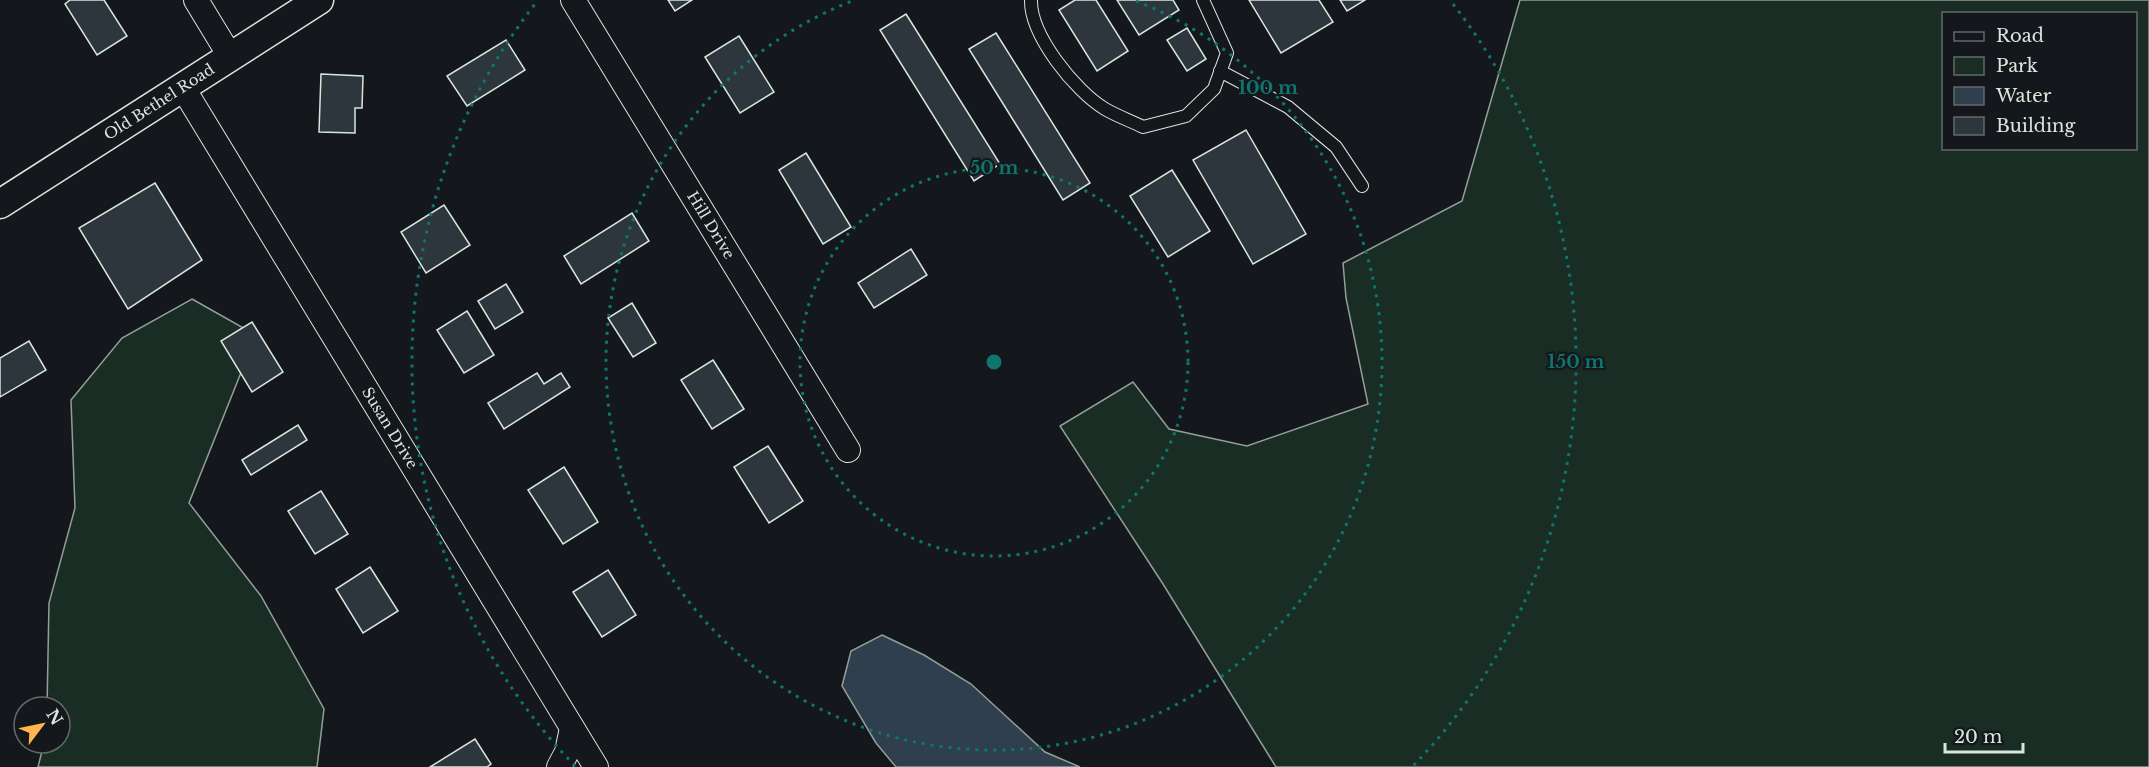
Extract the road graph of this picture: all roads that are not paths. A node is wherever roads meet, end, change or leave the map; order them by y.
1 (196, 0) edge
2 (319, 0) edge
3 (573, 0) edge
4 (1031, 0) edge
5 (1203, 0) edge
6 (230, 56) junction
7 (1221, 71) junction
8 (183, 88) junction
9 (1362, 186) dead end
10 (0, 204) edge
11 (848, 450) dead end
12 (572, 728) junction
13 (559, 767) edge
14 (596, 767) edge

1 - 6 street
2 - 6 street, Old Bethel Road
3 - 11 street, Hill Drive
4 - 7 lane
5 - 7 lane
6 - 8 street, Old Bethel Road
7 - 9 lane
8 - 10 street, Old Bethel Road
8 - 12 street, Susan Drive
12 - 13 street
12 - 14 street, Susan Drive

